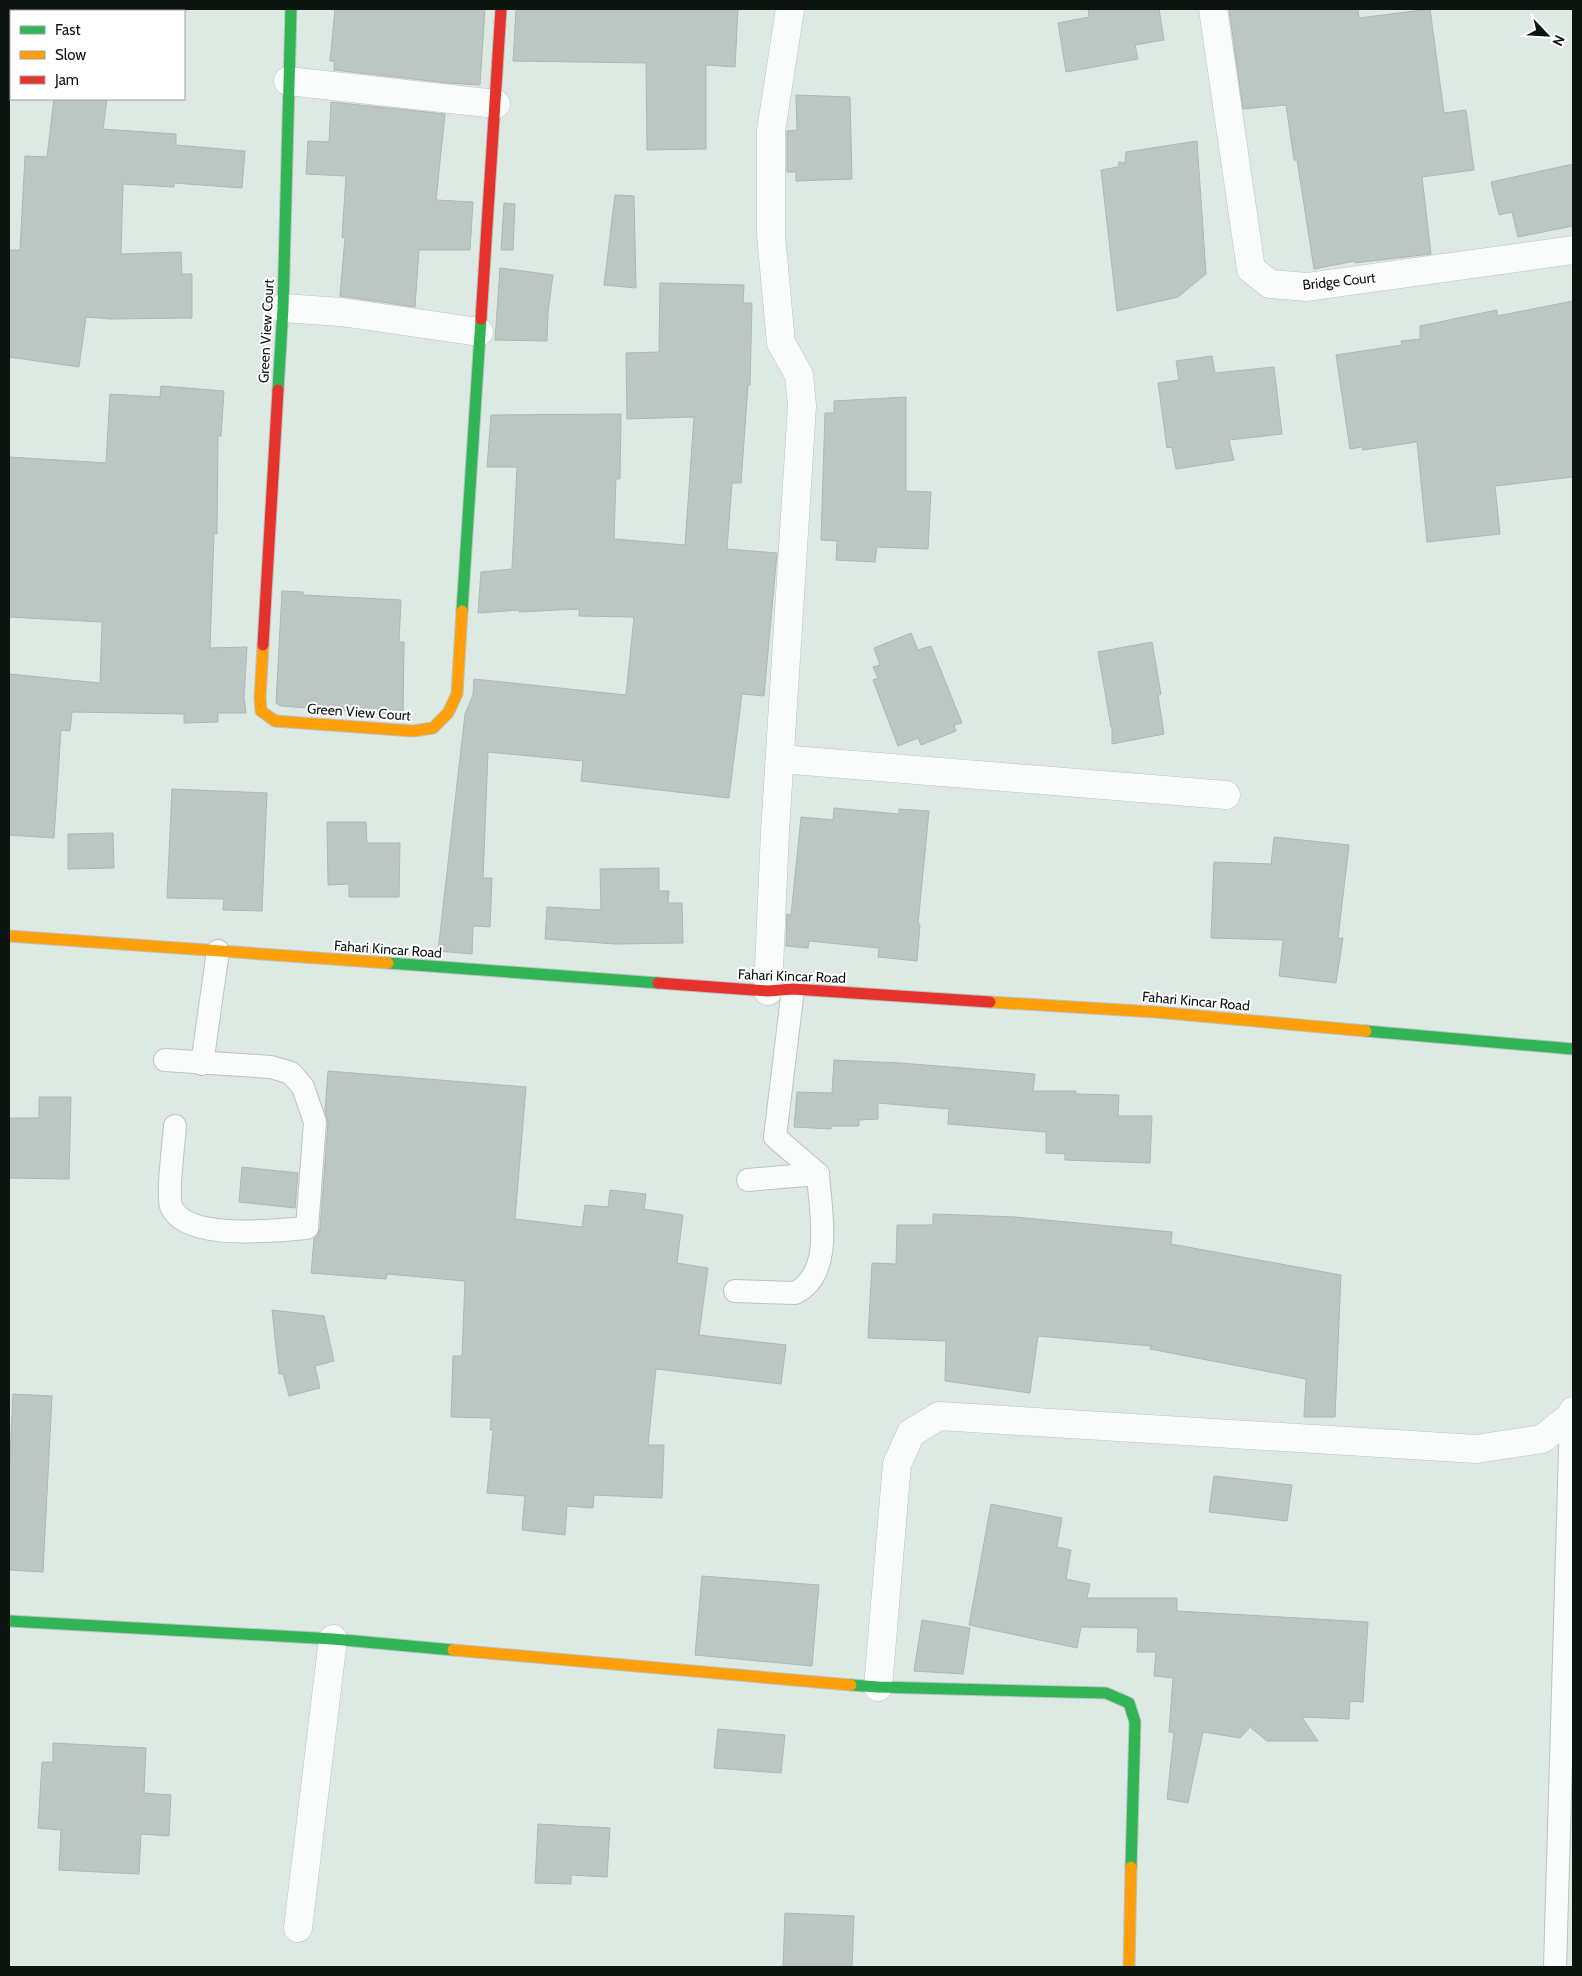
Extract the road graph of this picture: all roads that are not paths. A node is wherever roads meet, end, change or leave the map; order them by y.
1 (291, 9) edge
2 (501, 9) edge
3 (790, 9) edge
4 (1213, 9) edge
5 (288, 81) junction
6 (496, 104) junction
7 (1573, 250) edge
8 (283, 308) junction
9 (479, 332) junction
10 (780, 759) junction
11 (1226, 795) dead end
12 (9, 936) edge
13 (218, 952) junction
14 (781, 990) junction
15 (1573, 1049) edge
16 (165, 1060) dead end
17 (202, 1064) junction
18 (175, 1126) dead end
19 (818, 1174) junction
20 (748, 1180) dead end
21 (735, 1291) dead end
22 (1572, 1414) edge
23 (9, 1621) edge
24 (333, 1639) junction
25 (878, 1687) junction
26 (298, 1928) dead end
27 (1129, 1967) edge
28 (1555, 1967) edge

1 - 5 street, Green View Court
2 - 6 street, Green View Court
3 - 10 street
4 - 7 street, Bridge Court
5 - 6 street
5 - 8 street, Green View Court
6 - 9 street, Green View Court
8 - 9 street
8 - 9 street, Green View Court
10 - 11 street
10 - 14 street
12 - 13 street, Fahari Kincar Road
13 - 14 street, Fahari Kincar Road
13 - 17 lane
14 - 15 street, Fahari Kincar Road
14 - 19 lane
16 - 17 lane
17 - 18 lane
19 - 20 lane
19 - 21 lane
22 - 25 street
22 - 28 lane
23 - 24 street
24 - 25 street
24 - 26 street
25 - 27 street

